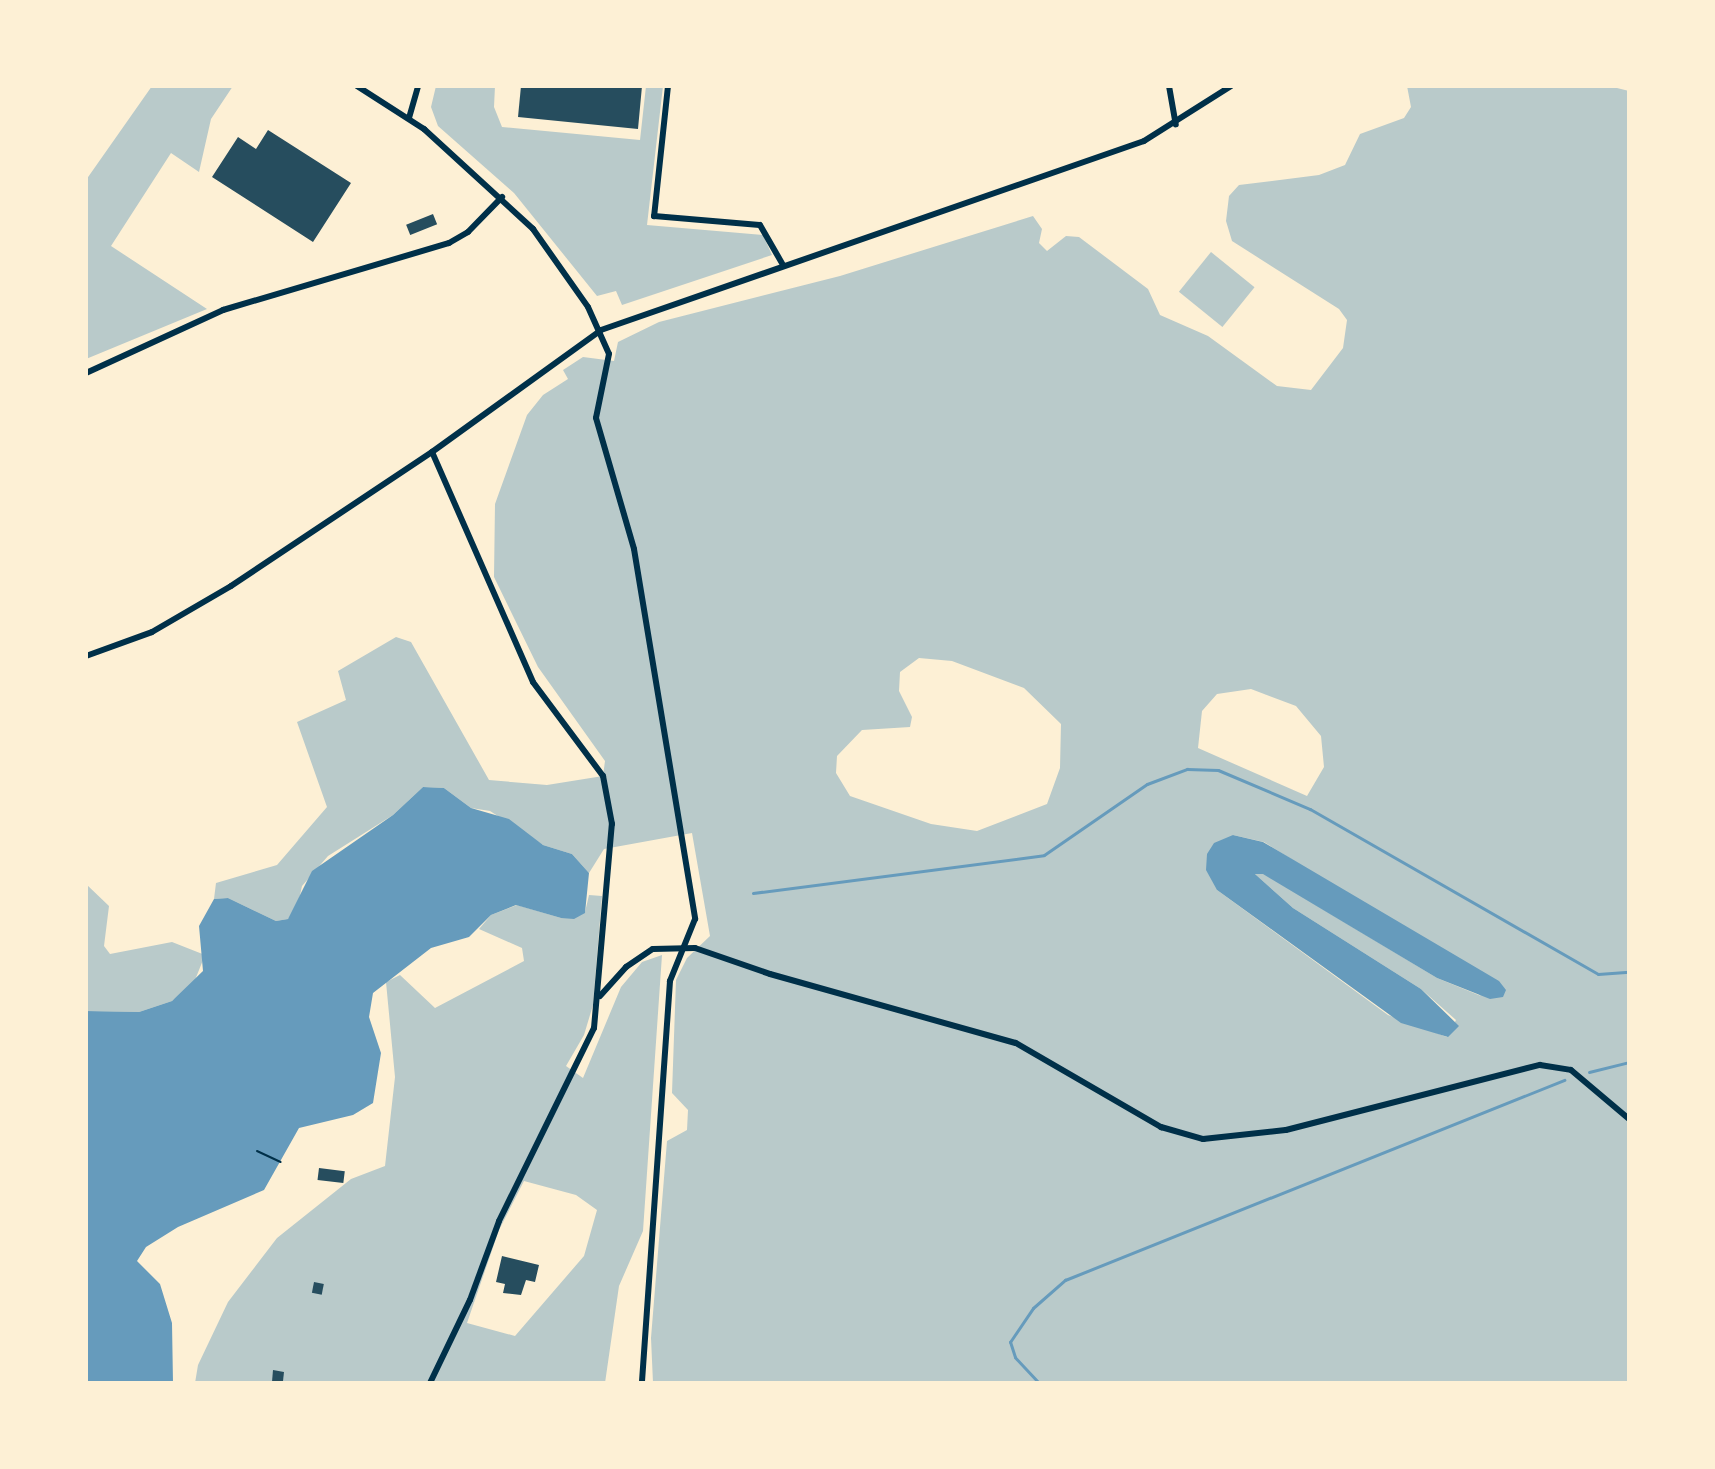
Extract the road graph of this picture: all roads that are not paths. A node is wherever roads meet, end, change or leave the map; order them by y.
1 (357, 86) edge
2 (418, 86) edge
3 (668, 86) edge
4 (1169, 86) edge
5 (1231, 86) edge
6 (409, 118) junction
7 (1176, 124) junction
8 (502, 197) junction
9 (783, 265) junction
10 (601, 330) junction
11 (86, 373) edge
12 (432, 452) junction
13 (86, 656) edge
14 (683, 948) junction
15 (600, 996) junction
16 (1629, 1119) edge
17 (642, 1380) edge
18 (430, 1383) edge
19 (635, 1383) edge

1 - 6 street
2 - 6 street
3 - 9 street
4 - 7 street
5 - 7 street
6 - 8 street
7 - 9 street
8 - 10 street
8 - 11 street
9 - 10 street
10 - 12 street
10 - 14 street
12 - 13 street
12 - 15 street
14 - 15 street
14 - 16 street
14 - 17 street
15 - 18 street
17 - 19 street

